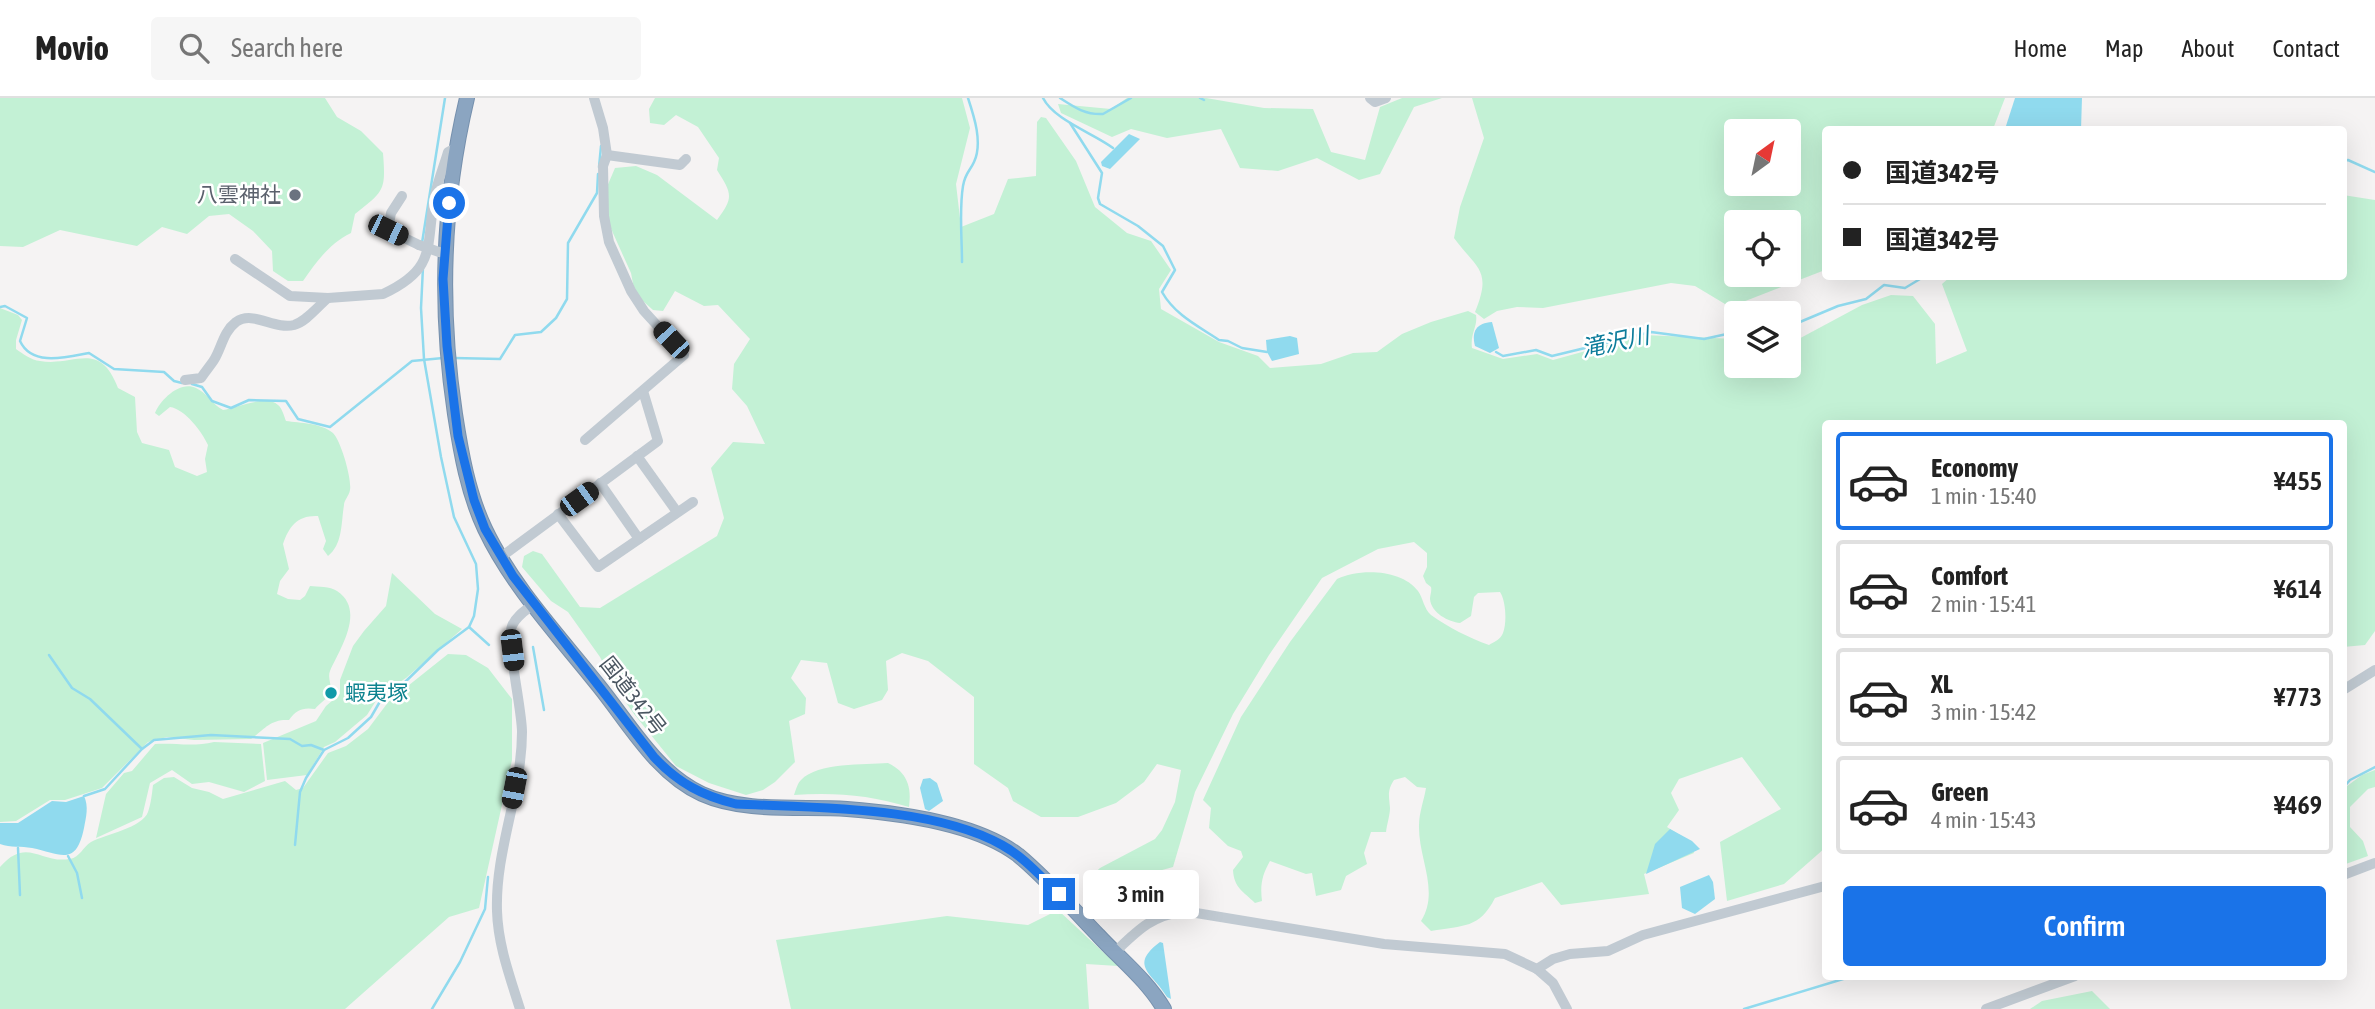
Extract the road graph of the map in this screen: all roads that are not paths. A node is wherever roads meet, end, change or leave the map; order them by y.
1 (467, 98) edge
2 (594, 98) edge
3 (1370, 98) edge
4 (1386, 98) edge
5 (457, 147) junction
6 (607, 155) junction
7 (686, 159) dead end
8 (402, 196) dead end
9 (442, 252) junction
10 (236, 259) dead end
11 (328, 298) junction
12 (185, 380) dead end
13 (642, 391) junction
14 (585, 440) dead end
15 (638, 456) junction
16 (600, 484) junction
17 (693, 502) dead end
18 (677, 512) junction
19 (558, 514) junction
20 (639, 539) junction
21 (501, 557) junction
22 (534, 604) junction
23 (2375, 670) edge
24 (2347, 688) edge
25 (2375, 863) edge
26 (2347, 874) edge
27 (1822, 887) edge
28 (1115, 953) junction
29 (1537, 969) junction
30 (2064, 980) edge
31 (520, 1009) edge
32 (1164, 1009) edge
33 (1567, 1009) edge
34 (1986, 1009) edge

1 - 5 highway, 国道342号
2 - 6 street
3 - 4 street
5 - 9 highway, 国道342号
5 - 11 street
6 - 7 street
6 - 13 street
8 - 9 street, bridge
9 - 21 highway, 国道342号
10 - 11 street
11 - 12 street
13 - 14 street
13 - 15 street
15 - 16 street
15 - 18 street
16 - 19 street
16 - 20 street
17 - 18 street
18 - 20 street
19 - 20 street
19 - 21 street
21 - 22 highway, 国道342号
22 - 28 highway, 国道342号
22 - 31 street
23 - 24 street
25 - 26 street
27 - 29 street
28 - 29 street
28 - 32 highway, 国道342号
29 - 33 street
30 - 34 street

